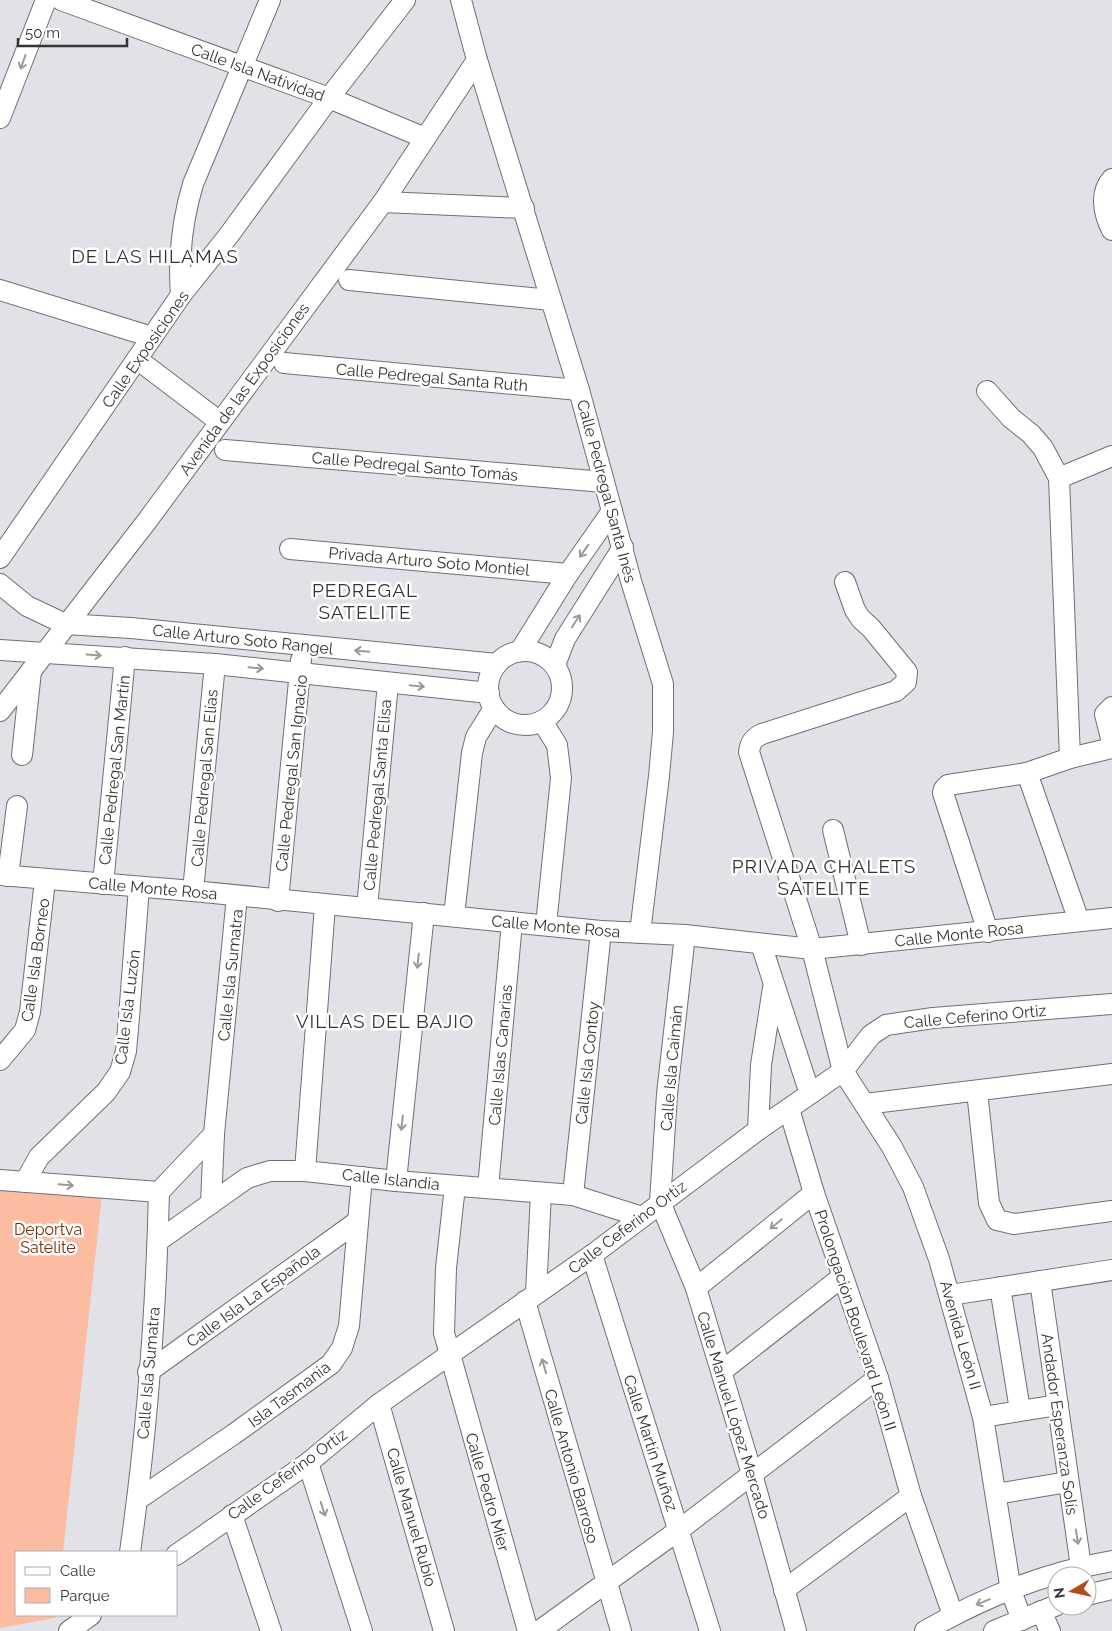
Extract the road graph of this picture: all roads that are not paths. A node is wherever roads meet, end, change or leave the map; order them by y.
1 (46, 0) edge
2 (61, 0) edge
3 (270, 0) edge
4 (405, 0) edge
5 (461, 0) edge
6 (477, 60) junction
7 (243, 66) junction
8 (329, 98) junction
9 (0, 118) edge
10 (425, 138) junction
11 (1112, 179) edge
12 (383, 202) junction
13 (524, 208) junction
14 (1112, 230) edge
15 (349, 280) dead end
16 (0, 290) edge
17 (182, 295) junction
18 (551, 300) junction
19 (152, 337) junction
20 (137, 359) junction
21 (284, 363) dead end
22 (580, 390) junction
23 (987, 391) dead end
24 (220, 422) junction
25 (225, 450) dead end
26 (1112, 456) edge
27 (1059, 478) junction
28 (604, 482) junction
29 (612, 511) junction
30 (623, 547) junction
31 (290, 549) dead end
32 (0, 558) edge
33 (568, 574) junction
34 (844, 582) dead end
35 (0, 584) edge
36 (65, 624) junction
37 (302, 645) junction
38 (0, 650) edge
39 (520, 651) junction
40 (45, 652) junction
41 (124, 657) junction
42 (215, 664) junction
43 (497, 664) junction
44 (555, 665) junction
45 (31, 671) junction
46 (300, 672) junction
47 (388, 683) junction
48 (491, 700) junction
49 (1112, 707) edge
50 (0, 711) edge
51 (542, 721) junction
52 (1112, 742) edge
53 (1112, 748) edge
54 (22, 755) dead end
55 (1070, 758) junction
56 (1027, 773) junction
57 (17, 806) dead end
58 (833, 830) dead end
59 (4, 875) edge
60 (46, 880) junction
61 (103, 884) junction
62 (140, 887) junction
63 (193, 891) junction
64 (237, 896) junction
65 (278, 901) junction
66 (325, 905) junction
67 (367, 908) junction
68 (424, 913) junction
69 (454, 916) junction
70 (1112, 918) edge
71 (1079, 921) junction
72 (512, 922) junction
73 (546, 924) junction
74 (601, 931) junction
75 (988, 932) junction
76 (640, 933) junction
77 (685, 935) junction
78 (761, 944) junction
79 (861, 944) junction
80 (812, 949) junction
81 (773, 986) junction
82 (1112, 1004) edge
83 (0, 1060) edge
84 (843, 1071) junction
85 (1112, 1074) edge
86 (977, 1091) junction
87 (810, 1094) junction
88 (865, 1104) junction
89 (789, 1109) junction
90 (758, 1130) junction
91 (214, 1134) junction
92 (305, 1171) junction
93 (362, 1177) junction
94 (0, 1180) edge
95 (396, 1181) junction
96 (25, 1182) junction
97 (455, 1186) junction
98 (488, 1188) junction
99 (159, 1192) junction
100 (541, 1193) junction
101 (814, 1194) junction
102 (573, 1195) junction
103 (660, 1202) junction
104 (211, 1204) junction
105 (1112, 1211) edge
106 (642, 1217) junction
107 (358, 1221) junction
108 (158, 1241) junction
109 (592, 1255) junction
110 (1112, 1270) edge
111 (842, 1277) junction
112 (1040, 1281) junction
113 (1000, 1287) junction
114 (696, 1288) junction
115 (950, 1296) junction
116 (531, 1297) junction
117 (448, 1353) junction
118 (722, 1371) junction
119 (148, 1372) junction
120 (878, 1378) junction
121 (379, 1404) junction
122 (1058, 1404) junction
123 (1020, 1410) junction
124 (983, 1416) junction
125 (308, 1463) junction
126 (752, 1474) junction
127 (1068, 1482) junction
128 (996, 1494) junction
129 (911, 1496) junction
130 (137, 1500) junction
131 (232, 1515) junction
132 (679, 1530) junction
133 (130, 1551) edge
134 (178, 1554) edge
135 (1112, 1561) edge
136 (1081, 1566) edge
137 (1086, 1566) edge
138 (1047, 1579) edge
139 (605, 1582) junction
140 (1112, 1589) edge
141 (784, 1590) junction
142 (1011, 1591) junction
143 (1097, 1593) edge
144 (1047, 1609) edge
145 (953, 1615) junction
146 (90, 1616) edge
147 (1049, 1616) edge
148 (1022, 1620) junction
149 (69, 1631) edge
150 (270, 1631) edge
151 (362, 1631) edge
152 (444, 1631) edge
153 (528, 1631) edge
154 (539, 1631) edge
155 (621, 1631) edge
156 (710, 1631) edge
157 (796, 1631) edge
158 (925, 1631) edge
159 (994, 1631) edge
160 (1050, 1631) edge

1 -> 9 street
2 - 7 street, Calle Isla Natividad
3 - 7 street
4 - 8 street, Calle Exposiciones
5 - 6 street, Calle Pedregal Santa Inés
6 - 10 street, Avenida de las Exposiciones
6 - 13 street, Calle Pedregal Santa Inés
7 - 8 street, Calle Isla Natividad
7 - 17 street
8 - 10 street, Calle Isla Natividad
8 - 17 street, Calle Exposiciones
10 - 12 street, Avenida de las Exposiciones
11 - 14 street
12 - 13 street
12 - 24 street, Avenida de las Exposiciones
13 - 18 street, Calle Pedregal Santa Inés
15 - 18 street
16 - 19 street
17 - 19 street, Calle Exposiciones
18 - 22 street, Calle Pedregal Santa Inés
19 - 20 street, Calle Exposiciones
20 - 24 street
20 - 32 street, Calle Exposiciones
21 - 22 street, Calle Pedregal Santa Ruth
22 - 28 street, Calle Pedregal Santa Inés
23 - 27 street
24 - 36 street, Avenida de las Exposiciones
25 - 28 street, Calle Pedregal Santo Tomás
26 - 27 street
27 - 55 street
28 - 29 street, Calle Pedregal Santa Inés
29 - 30 street, Calle Pedregal Santa Inés
29 -> 33 street
44 -> 30 street
30 - 76 street, Calle Pedregal Santa Inés
31 - 33 street, Privada Arturo Soto Montiel
33 - 39 street
34 - 80 street
35 - 36 street, Calle Arturo Soto Rangel
36 - 37 street, Calle Arturo Soto Rangel
36 - 40 street, Avenida de las Exposiciones
43 -> 37 street, Calle Arturo Soto Rangel
37 - 46 street, Calle Pedregal San Ignacio
38 - 40 street, Calle Arturo Soto Rangel
39 - 43 street
39 - 44 street
40 -> 41 street, Calle Arturo Soto Rangel
40 - 45 street, Avenida de las Exposiciones
41 - 42 street, Calle Arturo Soto Rangel
41 - 61 street, Calle Pedregal San Martín
42 -> 46 street, Calle Arturo Soto Rangel
42 - 63 street, Calle Pedregal San Elías
43 - 48 street
44 - 51 street
45 - 50 street, Avenida de las Exposiciones
45 - 54 street
46 - 47 street, Calle Arturo Soto Rangel
46 - 65 street, Calle Pedregal San Ignacio
47 -> 48 street, Calle Arturo Soto Rangel
47 - 67 street, Calle Pedregal Santa Elisa
48 - 51 street
48 - 69 street
49 - 52 street
51 - 73 street
53 - 55 street
55 - 56 street
56 - 71 street
56 - 75 street
57 - 59 street
58 - 79 street
59 - 60 street, Calle Monte Rosa
60 - 61 street, Calle Monte Rosa
60 - 83 street, Calle Isla Borneo
61 - 62 street, Calle Monte Rosa
62 - 63 street, Calle Monte Rosa
62 - 96 street, Calle Isla Luzón
63 - 64 street, Calle Monte Rosa
64 - 65 street, Calle Monte Rosa
64 - 91 street, Calle Isla Sumatra
65 - 66 street, Calle Monte Rosa
66 - 67 street, Calle Monte Rosa
66 - 92 street
67 - 68 street, Calle Monte Rosa
68 - 69 street, Calle Monte Rosa
68 -> 95 street
69 - 72 street, Calle Monte Rosa
70 - 71 street, Calle Monte Rosa
71 - 75 street, Calle Monte Rosa
72 - 73 street, Calle Monte Rosa
72 - 98 street, Calle Islas Canarias
73 - 74 street, Calle Monte Rosa
74 - 76 street, Calle Monte Rosa
74 - 102 street, Calle Isla Contoy
75 - 79 street, Calle Monte Rosa
76 - 77 street, Calle Monte Rosa
77 - 78 street, Calle Monte Rosa
77 - 103 street, Calle Isla Caimán
78 - 80 street, Calle Monte Rosa
78 - 81 street
79 - 80 street, Calle Monte Rosa
80 - 84 street
81 - 87 street
81 - 90 street
82 - 84 street, Calle Ceferino Ortiz
84 - 87 street, Calle Ceferino Ortiz
84 - 88 street, Avenida León II
85 - 86 street
86 - 88 street
86 - 105 street
87 - 89 street, Calle Ceferino Ortiz
88 - 115 street, Avenida León II
89 - 90 street, Calle Ceferino Ortiz
89 - 101 street, Prolongación Boulevard León II
90 - 103 street, Calle Ceferino Ortiz
91 - 99 street
91 - 104 street, Calle Isla Sumatra
92 - 93 street, Calle Islandia
92 - 104 street, Calle Islandia
93 - 95 street, Calle Islandia
93 - 107 street, Isla Tasmania
94 - 96 street
95 - 97 street, Calle Islandia
96 -> 99 street
97 - 98 street, Calle Islandia
97 - 117 street
98 - 100 street, Calle Islandia
99 - 108 street, Calle Isla Sumatra
100 - 102 street, Calle Islandia
100 - 116 street
101 - 111 street, Prolongación Boulevard León II
101 -> 114 street
102 - 106 street, Calle Islandia
103 - 106 street, Calle Ceferino Ortiz
103 - 114 street, Calle Manuel López Mercado
104 - 108 street, Calle Islandia
106 - 109 street, Calle Ceferino Ortiz
107 - 119 street, Calle Isla La Española
107 - 130 street, Isla Tasmania
108 - 119 street, Calle Isla Sumatra
109 - 116 street, Calle Ceferino Ortiz
109 - 132 street, Calle Martín Muñoz
110 - 112 street
111 - 118 street
111 - 120 street, Prolongación Boulevard León II
112 - 113 street
112 - 122 street, Andador Esperanza Solís
113 - 115 street
113 - 123 street
114 - 118 street, Calle Manuel López Mercado
115 - 124 street, Avenida León II
116 - 117 street, Calle Ceferino Ortiz
139 -> 116 street, Calle Antonio Barroso
117 - 121 street, Calle Ceferino Ortiz
117 - 153 street, Calle Pedro Mier
118 - 126 street, Calle Manuel López Mercado
119 - 130 street, Calle Isla Sumatra
120 - 126 street
120 - 129 street, Prolongación Boulevard León II
121 - 125 street, Calle Ceferino Ortiz
121 - 152 street, Calle Manuel Rubio
122 - 123 street
122 - 127 street, Andador Esperanza Solís
123 - 124 street
124 - 128 street, Avenida León II
125 - 131 street, Calle Ceferino Ortiz
125 -> 151 street
126 - 132 street
126 - 141 street, Calle Manuel López Mercado
127 - 128 street
127 -> 136 street, Andador Esperanza Solís
128 - 142 street, Avenida León II
129 - 141 street
129 - 145 street, Prolongación Boulevard León II
130 - 133 street, Calle Isla Sumatra
131 - 134 street, Calle Ceferino Ortiz
131 - 150 street
132 - 139 street
132 - 156 street, Calle Martín Muñoz
135 - 137 street
138 - 142 street
139 - 154 street
139 - 155 street, Calle Antonio Barroso
140 - 143 street
141 - 157 street, Calle Manuel López Mercado
142 -> 145 street
142 - 148 street, Avenida León II
144 - 148 street
145 - 158 street
146 - 149 street
147 - 160 street
148 - 159 street

